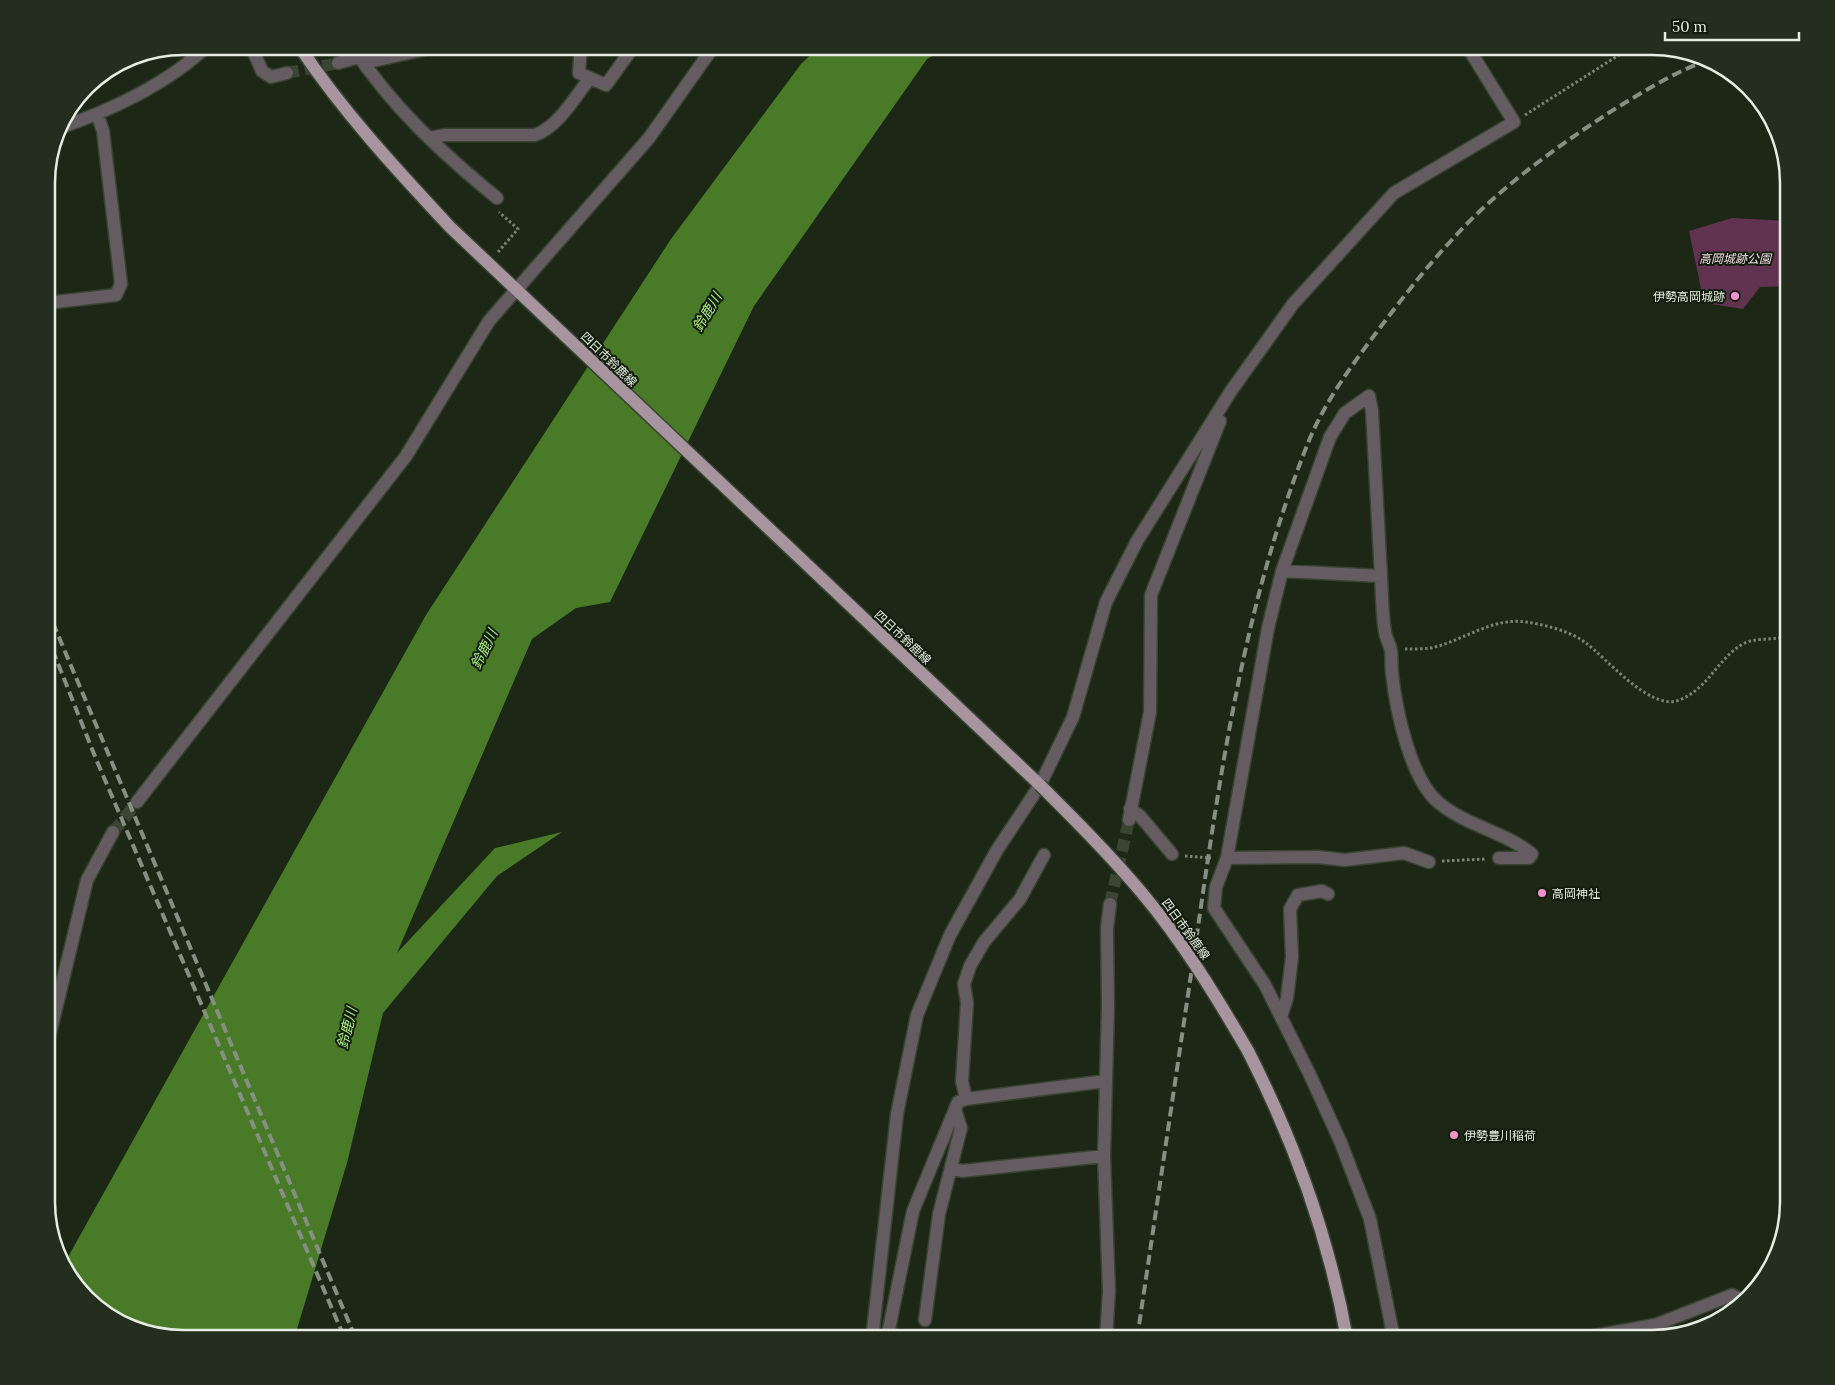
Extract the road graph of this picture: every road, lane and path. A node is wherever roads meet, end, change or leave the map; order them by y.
1 (196, 55) edge
2 (255, 55) edge
3 (305, 55) edge
4 (358, 55) edge
5 (580, 55) edge
6 (628, 55) edge
7 (701, 55) edge
8 (707, 55) edge
9 (1472, 55) edge
10 (1620, 55) edge
11 (338, 63) tunnel mouth
12 (287, 73) tunnel mouth
13 (590, 78) junction
14 (687, 83) junction
15 (97, 114) junction
16 (1514, 122) junction
17 (70, 124) edge
18 (429, 138) junction
19 (496, 198) joint
20 (488, 264) junction
21 (520, 294) junction
22 (55, 302) edge
23 (1232, 391) junction
24 (1282, 571) junction
25 (1381, 576) junction
26 (1780, 638) edge
27 (1391, 650) junction
28 (1040, 785) junction
29 (137, 802) tunnel mouth
30 (113, 832) tunnel mouth
31 (1172, 854) joint
32 (1044, 856) dead end
33 (1227, 858) junction
34 (1499, 858) joint
35 (1429, 862) joint
36 (1328, 894) dead end
37 (1110, 904) tunnel mouth
38 (55, 1010) edge
39 (1281, 1017) junction
40 (1106, 1081) junction
41 (966, 1099) junction
42 (955, 1108) junction
43 (1104, 1156) junction
44 (951, 1168) junction
45 (1737, 1298) edge
46 (925, 1320) dead end
47 (873, 1330) edge
48 (889, 1330) edge
49 (1107, 1330) edge
50 (1346, 1330) edge
51 (1392, 1330) edge
52 (1627, 1330) edge

1 - 15 street
2 - 12 street
3 - 20 main road, 四日市鈴鹿線
4 - 11 street
4 - 18 street
5 - 13 street
6 - 13 street
7 - 14 street
8 - 14 street
9 - 16 street
10 - 16 path
13 - 18 street
14 - 21 street
15 - 17 street
15 - 22 street
16 - 23 street
18 - 19 street
19 - 20 path
20 - 21 main road, 四日市鈴鹿線
21 - 28 main road, 四日市鈴鹿線
21 - 29 street
23 - 28 street
23 - 31 street
24 - 25 street
24 - 25 street
24 - 33 street
25 - 27 street
26 - 27 path
27 - 34 street
28 - 47 street
28 - 50 main road, 四日市鈴鹿線, bridge
30 - 38 street
31 - 33 path
32 - 41 street
33 - 35 street
33 - 39 street
34 - 35 path
36 - 39 street
37 - 40 street
39 - 51 street
40 - 41 street
40 - 43 street
41 - 42 street
42 - 44 street
42 - 48 street
43 - 44 street
43 - 49 street
44 - 46 street
45 - 52 street

